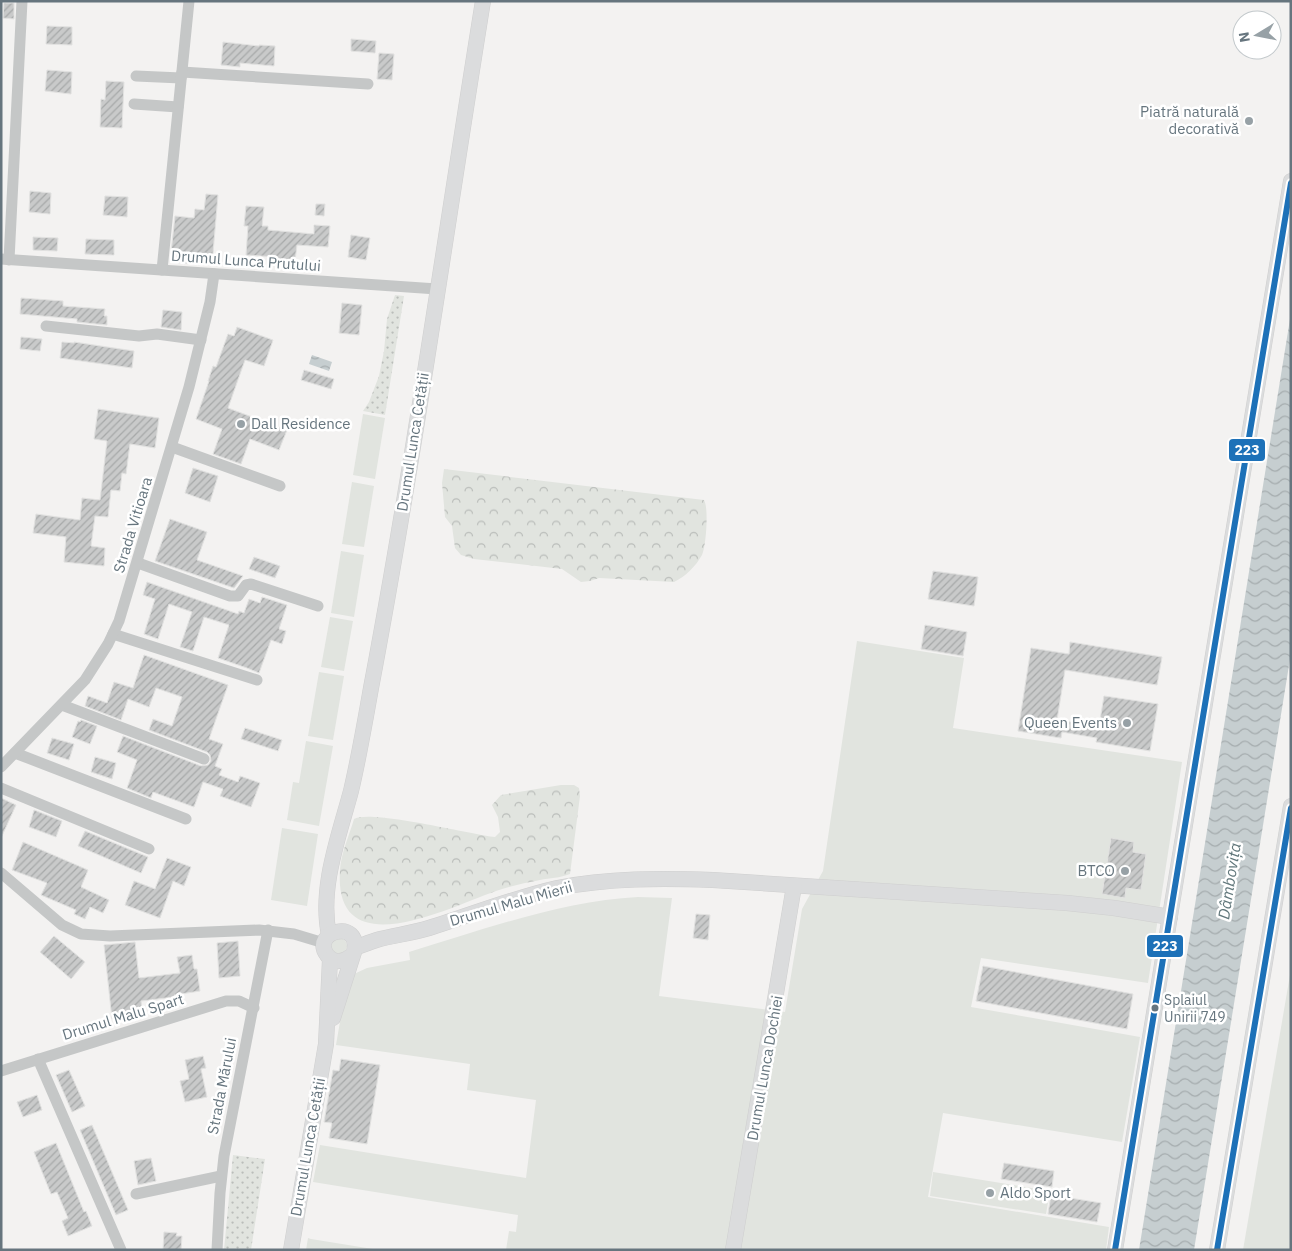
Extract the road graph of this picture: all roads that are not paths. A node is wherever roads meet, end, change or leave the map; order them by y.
1 (22, 1) edge
2 (189, 1) edge
3 (483, 1) edge
4 (181, 75) junction
5 (136, 76) dead end
6 (368, 84) dead end
7 (134, 104) dead end
8 (178, 107) junction
9 (1291, 181) edge
10 (5, 260) edge
11 (162, 270) junction
12 (214, 274) junction
13 (437, 289) junction
14 (46, 326) dead end
15 (201, 340) junction
16 (172, 447) junction
17 (280, 486) dead end
18 (138, 564) junction
19 (318, 606) dead end
20 (113, 634) junction
21 (257, 680) dead end
22 (62, 705) junction
23 (15, 753) junction
24 (204, 759) dead end
25 (1, 767) edge
26 (1, 788) edge
27 (1291, 806) edge
28 (186, 819) dead end
29 (149, 849) dead end
30 (1, 873) edge
31 (329, 880) junction
32 (794, 886) junction
33 (1170, 917) junction
34 (268, 930) junction
35 (327, 939) junction
36 (351, 944) junction
37 (330, 959) junction
38 (254, 1008) junction
39 (326, 1044) junction
40 (38, 1059) junction
41 (1, 1071) edge
42 (221, 1176) junction
43 (136, 1194) dead end
44 (121, 1250) edge
45 (217, 1250) edge
46 (291, 1250) edge
47 (733, 1250) edge
48 (1115, 1250) edge
49 (1217, 1250) edge

1 - 10 street
2 - 4 street, Drumul Lunca Prutului
3 - 13 street, Drumul Lunca Cetății
4 - 5 street
4 - 6 street
4 - 8 street, Drumul Lunca Prutului
7 - 8 street
8 - 11 street, Drumul Lunca Prutului
9 - 33 street
10 - 11 street
11 - 12 street, Drumul Lunca Prutului
12 - 13 street, Drumul Lunca Prutului
12 - 15 street, Strada Vitioara
13 - 31 street, Drumul Lunca Cetății
14 - 15 street
15 - 16 street, Strada Vitioara
16 - 17 street
16 - 18 street, Strada Vitioara
18 - 19 street
18 - 20 street, Strada Vitioara
20 - 21 street
20 - 22 street, Strada Vitioara
22 - 23 street, Strada Vitioara
22 - 24 street
23 - 25 street, Strada Vitioara
23 - 28 street
26 - 29 street
27 - 49 street
30 - 34 street
31 - 35 street, Drumul Lunca Cetății
31 - 36 street, Drumul Lunca Cetății
32 - 33 street, Drumul Malu Mierii
32 - 36 street, Drumul Malu Mierii
32 - 47 street, Drumul Lunca Dochiei
33 - 48 street
34 - 35 street
34 - 38 street, Strada Mărului
35 - 36 street
35 - 37 street
36 - 37 street
36 - 39 street, Drumul Lunca Cetății
37 - 39 street, Drumul Lunca Cetății
38 - 40 street, Drumul Malu Spart
38 - 42 street, Strada Mărului
39 - 46 street, Drumul Lunca Cetății
40 - 41 street, Drumul Malu Spart
40 - 44 street
42 - 43 street
42 - 45 street, Strada Mărului

